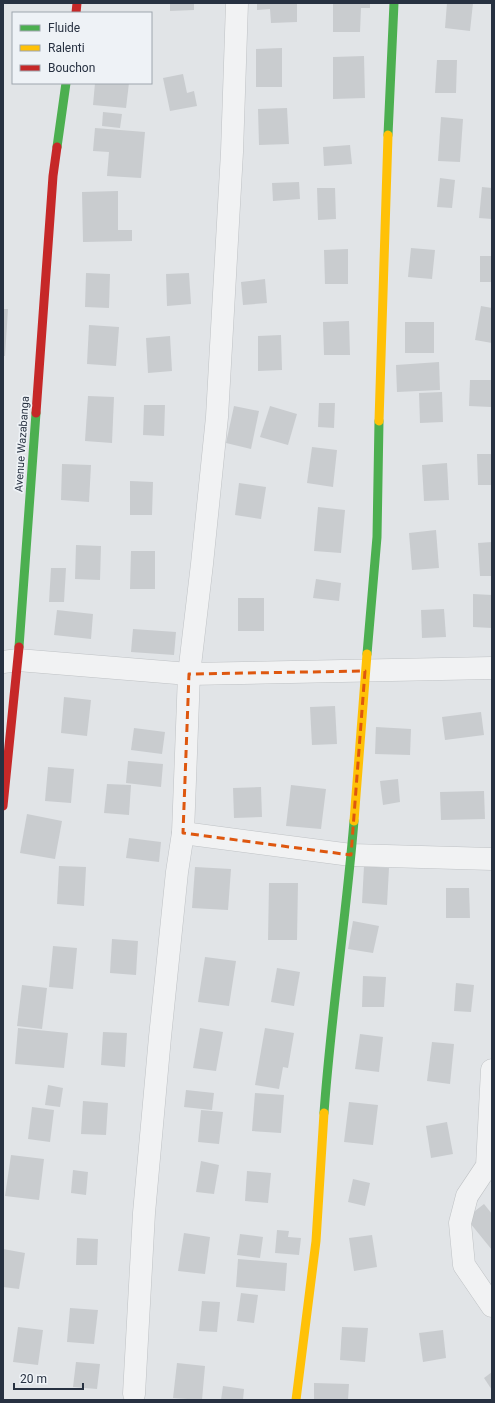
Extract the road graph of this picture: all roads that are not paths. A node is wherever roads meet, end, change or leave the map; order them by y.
1 (236, 3) edge
2 (394, 3) edge
3 (66, 84) edge
4 (11, 661) edge
5 (492, 668) edge
6 (365, 672) junction
7 (189, 674) junction
8 (3, 806) edge
9 (183, 833) junction
10 (351, 855) junction
11 (492, 859) edge
12 (492, 1070) edge
13 (489, 1166) edge
14 (492, 1306) edge
15 (134, 1394) dead end
16 (296, 1400) edge

1 - 7 street
2 - 6 street
3 - 4 street, Avenue Wazabanga
4 - 7 street
4 - 8 street, Avenue Wazabanga
5 - 6 street
6 - 7 street
6 - 10 street
7 - 9 street
9 - 10 street
9 - 15 street
10 - 11 street
10 - 16 street
12 - 13 street
13 - 14 street

